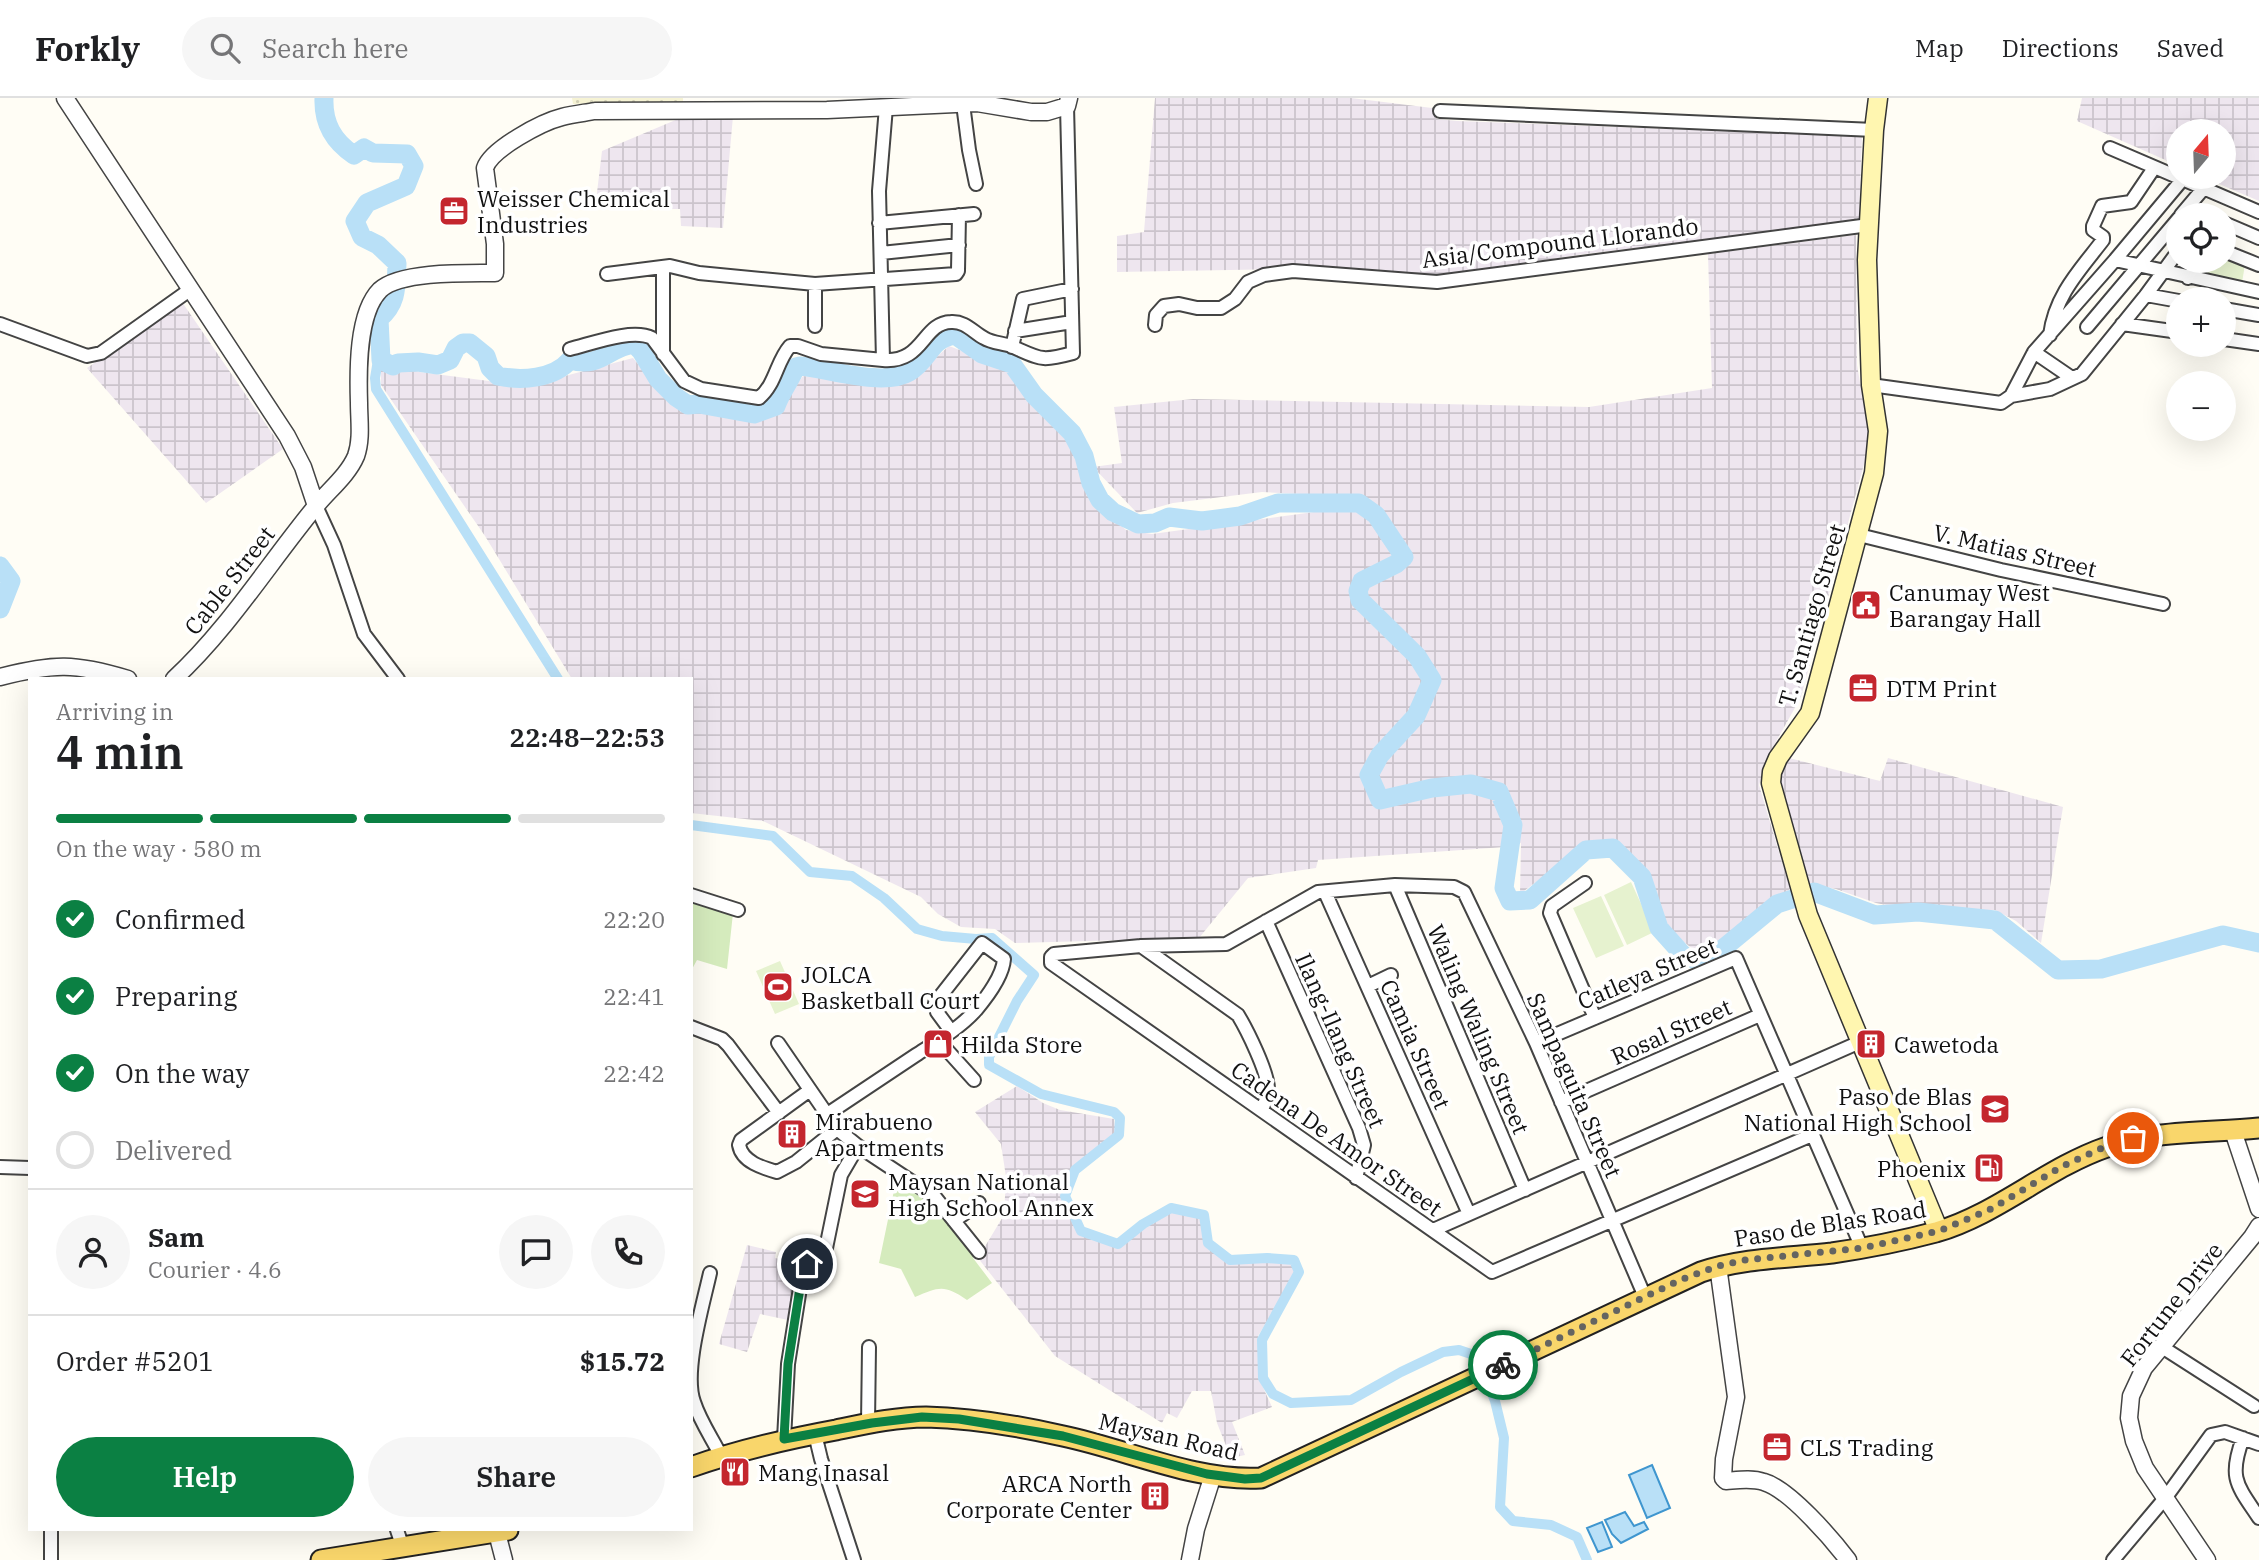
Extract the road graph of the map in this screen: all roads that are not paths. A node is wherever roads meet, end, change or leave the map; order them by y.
1 (65, 98) edge
2 (1878, 98) edge
3 (973, 101) edge
4 (1068, 102) edge
5 (886, 107) junction
6 (1440, 111) dead end
7 (1874, 130) junction
8 (2110, 148) dead end
9 (2154, 167) junction
10 (2166, 173) edge
11 (976, 184) dead end
12 (2174, 189) edge
13 (2203, 190) joint
14 (2192, 203) edge
15 (2259, 212) edge
16 (974, 214) dead end
17 (959, 215) junction
18 (879, 223) junction
19 (1869, 225) junction
20 (2236, 228) edge
21 (2166, 234) edge
22 (2259, 238) edge
23 (959, 245) junction
24 (881, 253) junction
25 (2236, 256) edge
26 (2115, 260) junction
27 (2259, 265) edge
28 (663, 267) junction
29 (2138, 267) junction
30 (2166, 267) edge
31 (2162, 272) junction
32 (2192, 273) edge
33 (607, 274) dead end
34 (2188, 278) junction
35 (881, 280) junction
36 (815, 284) junction
37 (191, 289) junction
38 (1072, 289) junction
39 (2259, 292) edge
40 (2146, 295) junction
41 (2166, 299) edge
42 (2236, 311) edge
43 (2259, 316) edge
44 (1072, 322) junction
45 (0, 324) edge
46 (2122, 324) junction
47 (1155, 325) dead end
48 (815, 326) dead end
49 (2087, 327) dead end
50 (2166, 330) edge
51 (1015, 331) junction
52 (2050, 335) junction
53 (2236, 341) edge
54 (2259, 344) edge
55 (1012, 347) junction
56 (570, 349) dead end
57 (2034, 352) junction
58 (663, 357) junction
59 (883, 360) junction
60 (2073, 378) junction
61 (1871, 385) junction
62 (2011, 396) junction
63 (316, 506) junction
64 (1860, 535) junction
65 (2163, 604) dead end
66 (0, 677) edge
67 (121, 677) edge
68 (176, 677) edge
69 (396, 677) edge
70 (1585, 883) dead end
71 (1395, 885) junction
72 (1325, 892) junction
73 (693, 896) edge
74 (738, 910) dead end
75 (1266, 920) junction
76 (1141, 946) junction
77 (1391, 975) dead end
78 (1368, 986) junction
79 (1760, 1015) junction
80 (1595, 1018) junction
81 (693, 1028) edge
82 (951, 1031) junction
83 (938, 1040) junction
84 (1860, 1042) junction
85 (778, 1043) dead end
86 (1536, 1043) junction
87 (1786, 1075) junction
88 (974, 1080) dead end
89 (810, 1090) junction
90 (1561, 1102) junction
91 (1262, 1111) junction
92 (779, 1113) junction
93 (826, 1115) junction
94 (2259, 1128) edge
95 (837, 1129) junction
96 (2233, 1131) junction
97 (1812, 1135) junction
98 (858, 1146) junction
99 (1587, 1162) junction
100 (0, 1167) edge
101 (28, 1168) edge
102 (1356, 1178) junction
103 (1525, 1190) junction
104 (979, 1203) dead end
105 (2259, 1209) edge
106 (1469, 1214) junction
107 (954, 1221) junction
108 (1612, 1221) junction
109 (2259, 1226) edge
110 (1433, 1230) junction
111 (1939, 1231) junction
112 (1862, 1248) junction
113 (979, 1252) dead end
114 (1718, 1266) junction
115 (710, 1273) dead end
116 (1645, 1297) junction
117 (869, 1347) dead end
118 (2162, 1347) junction
119 (693, 1354) edge
120 (693, 1400) edge
121 (2254, 1406) dead end
122 (868, 1422) junction
123 (815, 1434) junction
124 (2243, 1438) junction
125 (784, 1439) junction
126 (2259, 1444) edge
127 (721, 1456) junction
128 (693, 1466) edge
129 (1212, 1477) junction
130 (2166, 1497) junction
131 (2259, 1518) edge
132 (51, 1531) edge
133 (502, 1531) edge
134 (400, 1539) edge
135 (2119, 1557) edge
136 (852, 1559) edge
137 (51, 1560) edge
138 (321, 1560) edge
139 (504, 1560) edge
140 (1190, 1560) edge
141 (1848, 1560) edge
142 (2207, 1560) edge

1 - 37 street
2 - 7 main road, T. Santiago Street
3 - 4 street
3 - 5 street
3 - 11 street
4 - 38 street
5 - 18 street
5 - 63 street, Cable Street
6 - 7 street
7 - 19 main road, T. Santiago Street
8 - 9 street
9 - 10 street
9 - 52 street
12 - 26 street
13 - 14 street
13 - 15 street
16 - 17 street
17 - 18 street
17 - 23 street
18 - 24 street
19 - 47 street, Asia/Compound Llorando
19 - 61 main road, T. Santiago Street
20 - 22 street
21 - 29 street
23 - 24 street
23 - 35 street
24 - 35 street
25 - 27 street
26 - 29 street
26 - 52 street
28 - 33 street
28 - 36 street
28 - 58 street
29 - 31 street
29 - 49 street
30 - 31 street
31 - 34 street
31 - 40 street
32 - 34 street
34 - 39 street
35 - 36 street
35 - 59 street
36 - 48 street
37 - 45 street
37 - 63 street
38 - 44 street
38 - 51 street
40 - 41 street
40 - 46 street
42 - 43 street
44 - 51 street
44 - 55 street
46 - 50 street
46 - 60 street
51 - 55 street
52 - 57 street
53 - 54 street
55 - 59 street
56 - 58 street
57 - 60 street
57 - 62 street
58 - 59 street
60 - 62 street
61 - 62 street
61 - 64 main road, T. Santiago Street
63 - 68 street, Cable Street
63 - 69 street
64 - 65 street, V. Matias Street
64 - 84 main road, T. Santiago Street
66 - 67 street
70 - 80 street
71 - 72 street
71 - 86 street, Sampaguita Street
71 - 103 street, Waling Waling Street
72 - 75 street
72 - 78 street, Camia Street
73 - 74 street
75 - 76 street
75 - 102 street, Ilang-Ilang Street
76 - 91 street
76 - 91 street, Cadena De Amor Street
77 - 78 street
78 - 106 street, Camia Street
79 - 80 street, Catleya Street
79 - 87 street
79 - 90 street, Rosal Street
80 - 86 street, Catleya Street
81 - 92 street
82 - 82 street
82 - 83 street
83 - 88 street
83 - 93 street
84 - 87 street
84 - 111 main road, T. Santiago Street
85 - 89 street
86 - 90 street, Sampaguita Street
87 - 97 street
87 - 99 street
89 - 92 street
89 - 93 street
90 - 99 street, Sampaguita Street
91 - 102 street, Cadena De Amor Street
92 - 95 street
93 - 95 street
94 - 96 main road, Paso de Blas Road
95 - 98 street
96 - 105 street
96 - 111 main road, Paso de Blas Road
97 - 108 street
97 - 112 street
98 - 107 street
98 - 125 street
99 - 103 street
99 - 108 street, Sampaguita Street
100 - 101 street
102 - 110 street, Cadena De Amor Street
103 - 106 street
104 - 107 street
106 - 110 street
107 - 113 street
108 - 110 street, Cadena De Amor Street
108 - 116 street, Sampaguita Street
109 - 118 street, Fortune Drive
111 - 112 main road, Paso de Blas Road
112 - 114 main road, Paso de Blas Road
114 - 116 main road, Paso de Blas Road
114 - 141 street
115 - 119 street
116 - 129 main road, Maysan Road
117 - 122 street
118 - 121 street
118 - 130 street, Fortune Drive
120 - 127 street
122 - 123 main road, Maysan Road
122 - 129 main road, Maysan Road
123 - 125 main road, Maysan Road
123 - 136 street
124 - 126 street
124 - 130 street
124 - 131 street
125 - 127 main road, Maysan Road
127 - 128 main road, Maysan Road
129 - 140 street
130 - 135 street
130 - 142 street, Fortune Drive
132 - 137 street
133 - 134 main road
133 - 139 street
134 - 138 main road

